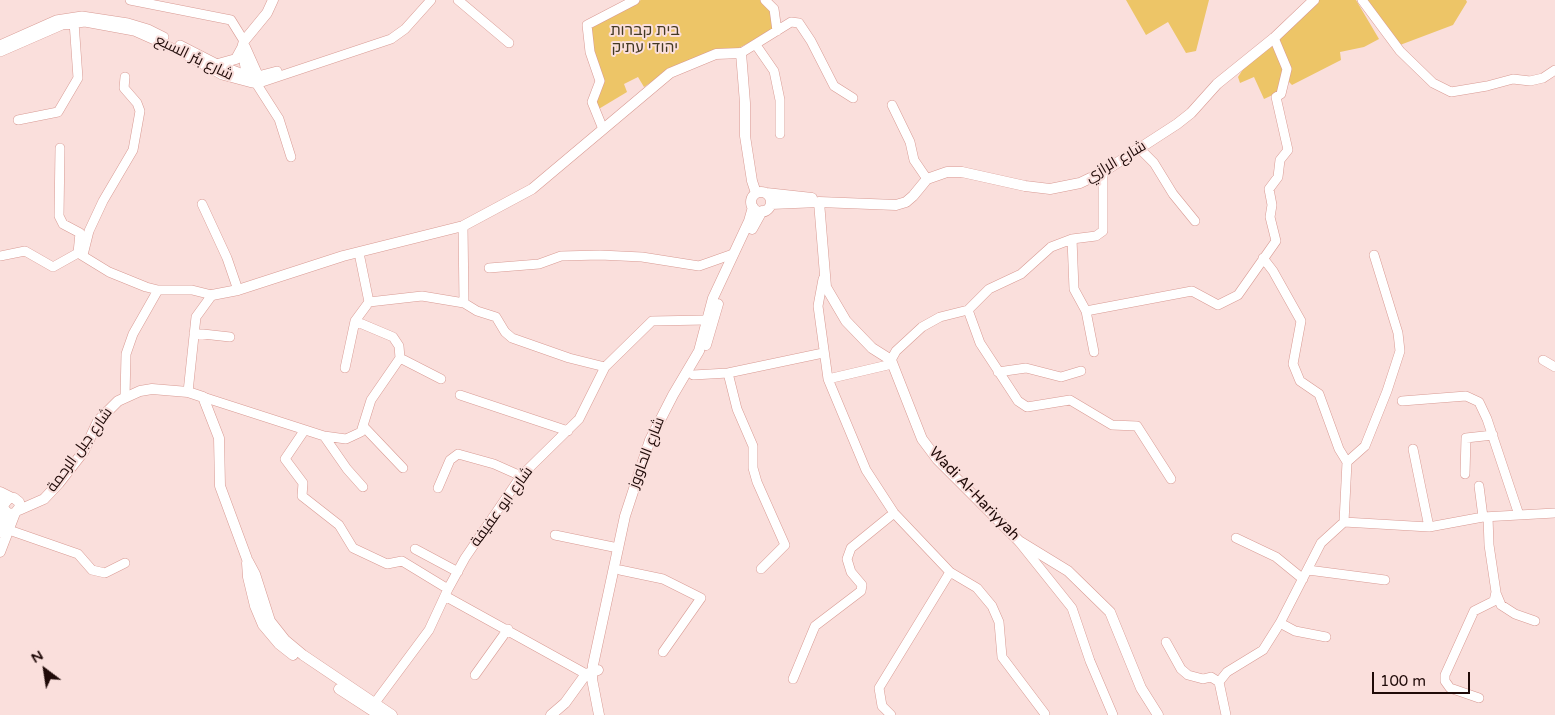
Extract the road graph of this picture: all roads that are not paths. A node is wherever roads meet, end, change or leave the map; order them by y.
1 (130, 0) edge
2 (273, 0) edge
3 (426, 0) edge
4 (432, 0) edge
5 (458, 0) edge
6 (635, 0) edge
7 (766, 0) edge
8 (1314, 0) edge
9 (1362, 0) edge
10 (74, 22) junction
11 (777, 31) junction
12 (1274, 38) junction
13 (509, 43) dead end
14 (0, 45) edge
15 (243, 45) junction
16 (756, 45) junction
17 (0, 52) edge
18 (741, 53) junction
19 (218, 64) junction
20 (1555, 70) edge
21 (125, 77) dead end
22 (254, 78) junction
23 (854, 98) dead end
24 (892, 105) dead end
25 (18, 120) dead end
26 (603, 129) junction
27 (780, 134) dead end
28 (60, 148) dead end
29 (1140, 149) junction
30 (291, 157) dead end
31 (1103, 172) junction
32 (926, 179) junction
33 (761, 193) junction
34 (819, 202) junction
35 (202, 204) dead end
36 (771, 204) junction
37 (758, 209) junction
38 (1195, 221) dead end
39 (463, 226) junction
40 (1072, 239) junction
41 (359, 253) junction
42 (80, 254) junction
43 (733, 254) junction
44 (1374, 255) dead end
45 (0, 256) edge
46 (1263, 258) junction
47 (489, 268) dead end
48 (824, 278) junction
49 (158, 290) junction
50 (238, 290) junction
51 (212, 295) junction
52 (369, 302) junction
53 (464, 302) junction
54 (968, 310) junction
55 (1086, 311) junction
56 (706, 320) junction
57 (355, 321) junction
58 (194, 333) junction
59 (230, 337) dead end
60 (1094, 352) dead end
61 (823, 353) junction
62 (400, 358) junction
63 (1543, 360) dead end
64 (892, 362) junction
65 (605, 367) junction
66 (1555, 367) edge
67 (345, 368) dead end
68 (998, 372) junction
69 (1081, 372) dead end
70 (728, 373) junction
71 (693, 375) junction
72 (441, 379) dead end
73 (828, 379) junction
74 (188, 392) junction
75 (460, 395) dead end
76 (125, 397) junction
77 (203, 397) junction
78 (1402, 401) dead end
79 (364, 427) junction
80 (304, 431) junction
81 (568, 431) junction
82 (1492, 435) junction
83 (324, 436) junction
84 (1413, 449) dead end
85 (1348, 462) junction
86 (403, 468) dead end
87 (1465, 474) dead end
88 (521, 476) junction
89 (1171, 479) dead end
90 (363, 486) dead end
91 (1479, 486) dead end
92 (438, 488) dead end
93 (0, 492) edge
94 (10, 505) edge
95 (894, 513) junction
96 (1555, 513) edge
97 (1519, 515) junction
98 (1486, 517) junction
99 (1344, 522) junction
100 (1429, 527) junction
101 (4, 531) edge
102 (555, 535) dead end
103 (1236, 538) dead end
104 (1019, 541) junction
105 (415, 548) dead end
106 (618, 548) junction
107 (0, 552) edge
108 (125, 563) dead end
109 (762, 569) dead end
110 (620, 570) junction
111 (1308, 570) junction
112 (458, 572) junction
113 (950, 572) junction
114 (1303, 579) junction
115 (1385, 580) dead end
116 (446, 592) junction
117 (1496, 592) junction
118 (1535, 621) dead end
119 (1280, 623) junction
120 (508, 629) junction
121 (1326, 636) dead end
122 (1166, 642) dead end
123 (663, 652) dead end
124 (593, 671) junction
125 (476, 674) dead end
126 (793, 679) dead end
127 (1219, 682) junction
128 (1479, 698) dead end
129 (368, 709) edge
130 (1045, 714) edge
131 (379, 715) edge
132 (392, 715) edge
133 (551, 715) edge
134 (599, 715) edge
135 (606, 715) edge
136 (891, 715) edge
137 (1113, 715) edge
138 (1158, 715) edge
139 (1226, 715) edge

1 - 15 street
2 - 15 main road
3 - 22 street, شارع بئر السبع
4 - 22 street, شارع بئر السبع
5 - 13 street
6 - 26 street
7 - 11 street
8 - 12 main road, شارع الرازي
9 - 20 street
10 - 17 street, شارع بئر السبع
10 - 22 street, شارع بئر السبع
10 - 25 street
11 - 16 street
11 - 23 street
12 - 29 main road, شارع الرازي
12 - 46 street
14 - 19 street, شارع بئر السبع
15 - 19 main road
15 - 22 main road
16 - 18 street
16 - 27 street
18 - 26 main road
18 - 33 main road
19 - 22 street, شارع بئر السبع
21 - 42 street
22 - 30 street
24 - 32 street
26 - 39 main road
28 - 42 street
29 - 31 main road, شارع الرازي
29 - 38 street
31 - 32 main road, شارع الرازي
31 - 40 street
32 - 34 main road
33 - 34 main road
33 - 36 main road
33 - 37 main road
34 - 36 main road
34 - 48 main road
35 - 50 street
36 - 37 main road
37 - 43 main road, شارع الحاووز
37 - 71 main road
39 - 41 main road
39 - 53 street
40 - 54 street
40 - 55 street
41 - 50 main road
41 - 52 street
42 - 45 street
42 - 49 street
43 - 47 street
43 - 56 main road, شارع الحاووز
44 - 85 street
46 - 55 street
46 - 85 street
48 - 61 street
48 - 64 main road
49 - 51 street
49 - 76 street
50 - 51 main road
51 - 58 street
52 - 53 street
52 - 57 street
53 - 65 street
54 - 64 street
54 - 68 street
55 - 60 street
56 - 65 street, شارع ابو عفيفة
56 - 106 main road, شارع الحاووز
57 - 62 street
57 - 67 street
58 - 59 street
58 - 74 street
61 - 70 street
61 - 73 street
62 - 72 street
62 - 79 street
63 - 66 street
64 - 73 street
64 - 104 main road, Wadi Al-Hariyyah
65 - 81 street, شارع ابو عفيفة
68 - 69 street
68 - 89 street
70 - 71 street
70 - 109 street
71 - 110 main road
73 - 95 street
74 - 76 main road, شارع جبل الرحمة
74 - 77 main road, شارع جبل الرحمة
75 - 81 street
76 - 94 main road, شارع جبل الرحمة
77 - 80 street
77 - 129 main road
78 - 82 street
79 - 83 street
79 - 86 street
80 - 83 street
80 - 116 street
81 - 88 street, شارع ابو عفيفة
82 - 87 street
82 - 97 street
83 - 90 street
84 - 100 street
85 - 99 street
88 - 92 street
88 - 112 street, شارع ابو عفيفة
91 - 98 street
93 - 94 main road
94 - 101 main road
95 - 113 street
95 - 126 street
96 - 97 street
97 - 98 street
98 - 100 street
98 - 117 street
99 - 100 street
99 - 111 street
101 - 107 main road
101 - 108 street
102 - 106 street
103 - 114 street
104 - 137 street
104 - 138 main road, Wadi Al-Hariyyah
105 - 112 street
106 - 124 main road, شارع الحاووز
110 - 123 street
110 - 124 main road
111 - 114 street
111 - 115 street
112 - 116 street, شارع ابو عفيفة
113 - 130 street
113 - 136 street
114 - 119 street
116 - 120 street
116 - 129 street, شارع ابو عفيفة
117 - 118 street
117 - 128 street
119 - 121 street
119 - 127 street
120 - 124 street
120 - 125 street
122 - 127 street
124 - 133 main road
124 - 134 main road, شارع الحاووز
124 - 135 main road
127 - 139 street
129 - 131 main road
129 - 132 main road

